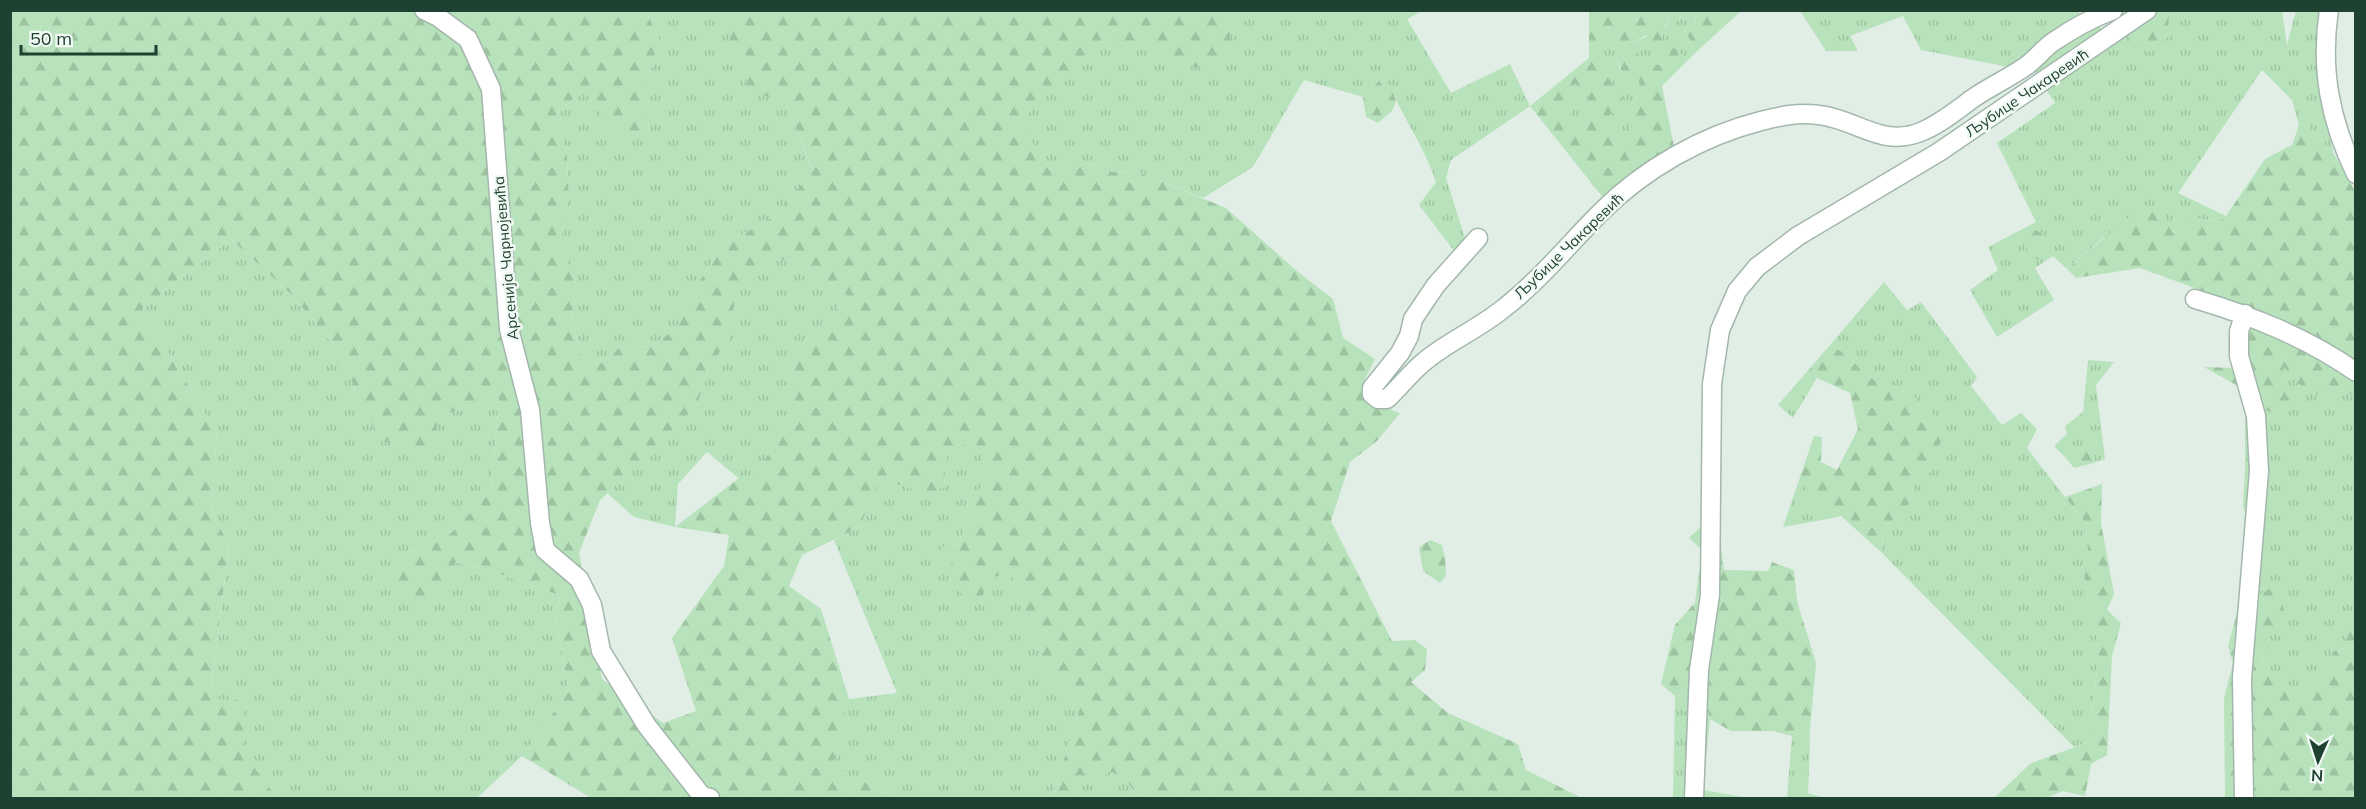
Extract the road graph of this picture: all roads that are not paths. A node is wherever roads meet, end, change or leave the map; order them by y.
1 (424, 10) edge
2 (2113, 10) edge
3 (2146, 10) edge
4 (2329, 10) edge
5 (2355, 174) edge
6 (1478, 238) dead end
7 (2195, 299) dead end
8 (2245, 314) junction
9 (2355, 372) edge
10 (710, 798) edge
11 (1694, 798) edge
12 (2244, 798) edge

1 - 10 street, Арсенија Чарнојевића
2 - 6 street, Љубице Чакаревић
3 - 11 street, Љубице Чакаревић
4 - 5 street
7 - 8 street
8 - 9 street
8 - 12 street

